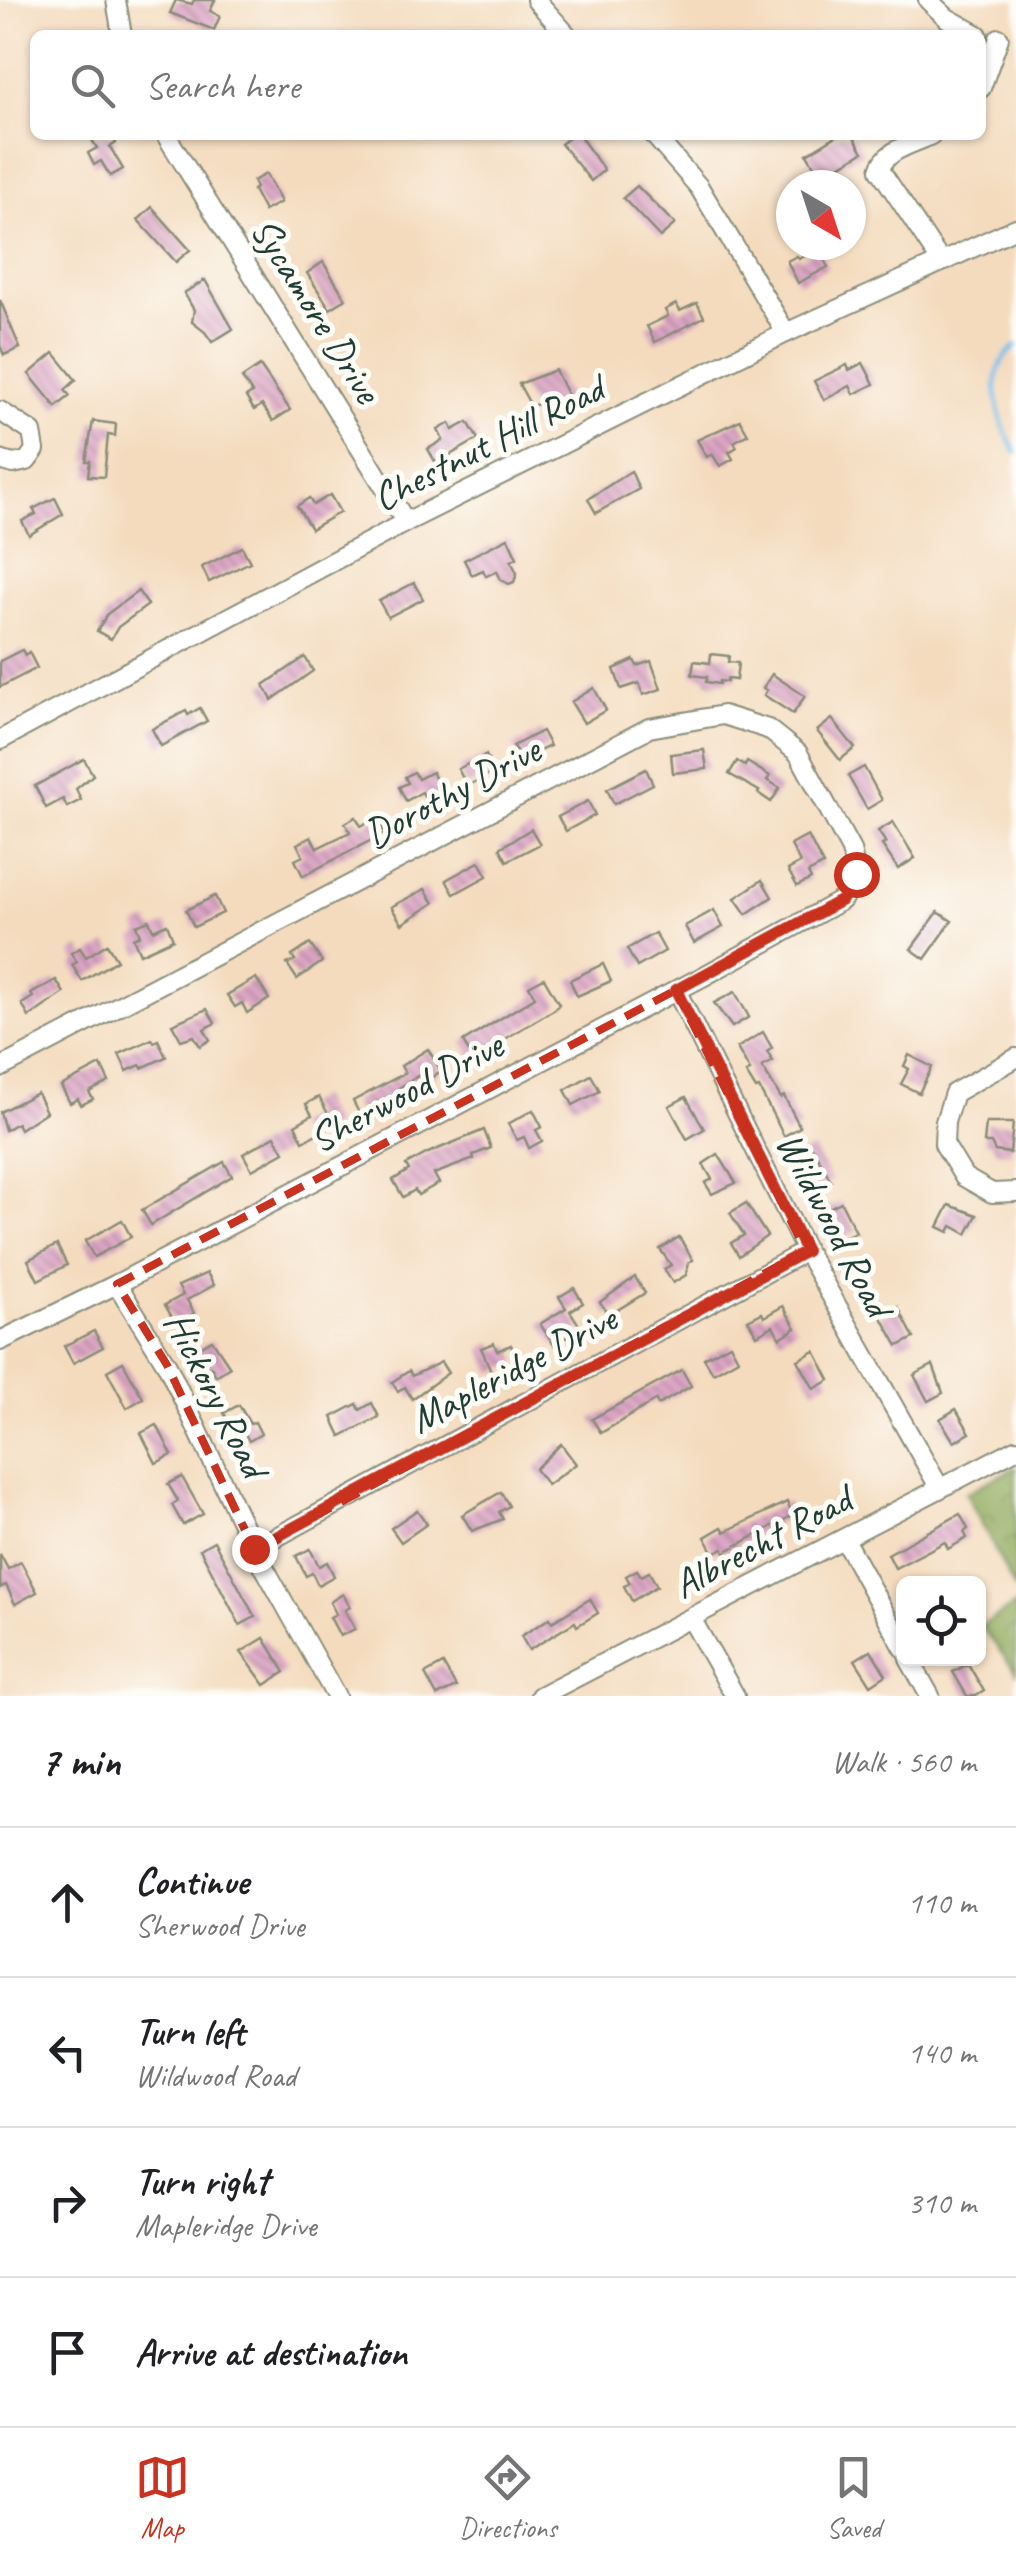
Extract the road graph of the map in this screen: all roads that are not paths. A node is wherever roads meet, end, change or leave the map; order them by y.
1 (116, 0) edge
2 (536, 0) edge
3 (928, 0) edge
4 (121, 30) edge
5 (563, 30) edge
6 (977, 30) edge
7 (994, 37) edge
8 (986, 68) edge
9 (169, 140) edge
10 (658, 140) edge
11 (920, 140) edge
12 (1016, 228) edge
13 (940, 262) junction
14 (786, 333) junction
15 (0, 412) edge
16 (0, 460) edge
17 (406, 522) junction
18 (0, 740) edge
19 (842, 900) joint
20 (676, 990) junction
21 (1016, 1058) edge
22 (0, 1068) edge
23 (1016, 1192) edge
24 (806, 1251) junction
25 (117, 1284) junction
26 (0, 1341) edge
27 (1016, 1449) edge
28 (939, 1487) junction
29 (844, 1539) junction
30 (254, 1549) junction
31 (692, 1620) junction
32 (896, 1633) edge
33 (913, 1666) edge
34 (336, 1696) edge
35 (540, 1696) edge
36 (735, 1696) edge
37 (930, 1696) edge

1 - 4 street
2 - 5 street
3 - 6 street
7 - 8 street
9 - 17 street, Sycamore Drive
10 - 14 street
11 - 13 street
12 - 13 street, Chestnut Hill Road
13 - 14 street, Chestnut Hill Road
14 - 17 street, Chestnut Hill Road
15 - 16 street
17 - 18 street, Chestnut Hill Road
19 - 20 street, Sherwood Drive
19 - 22 street, Dorothy Drive
20 - 24 street, Wildwood Road
20 - 25 street, Sherwood Drive
21 - 23 street
24 - 28 street, Wildwood Road
24 - 30 street, Mapleridge Drive
25 - 26 street, Sherwood Drive
25 - 30 street, Hickory Road
27 - 28 street, Albrecht Road
28 - 29 street, Albrecht Road
29 - 31 street, Albrecht Road
29 - 32 street
30 - 34 street, Hickory Road
31 - 35 street, Albrecht Road
31 - 36 street
33 - 37 street

